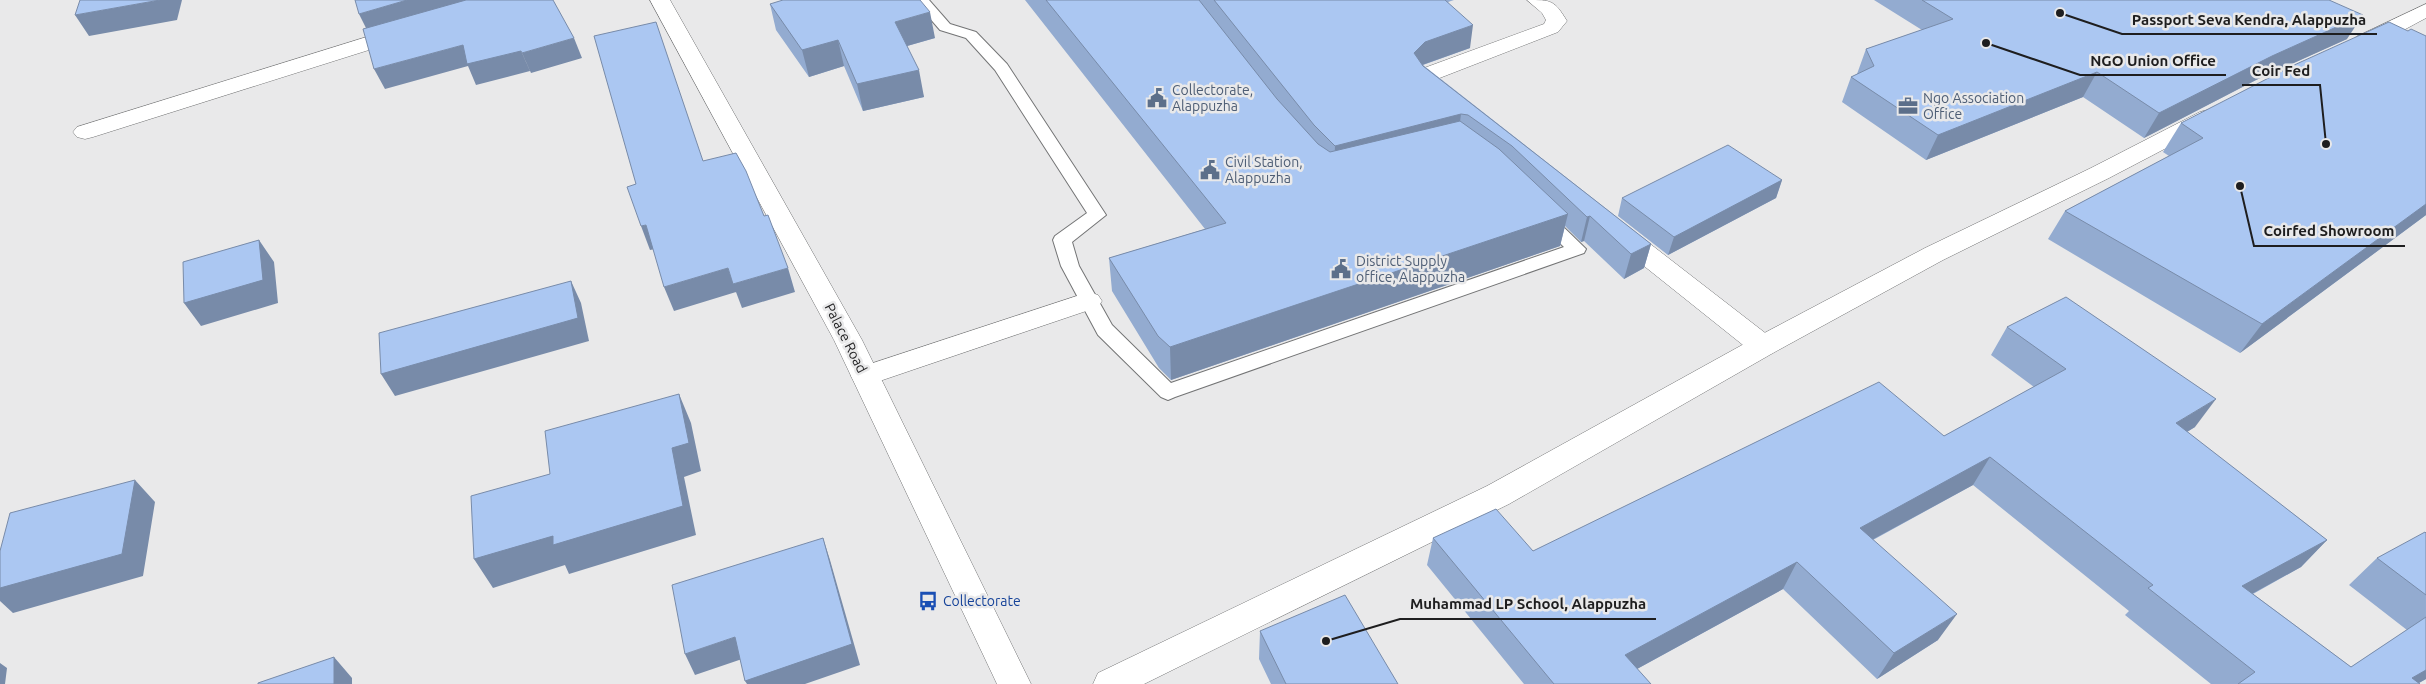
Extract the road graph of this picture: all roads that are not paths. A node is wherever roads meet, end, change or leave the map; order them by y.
1 (660, 0) edge
2 (920, 0) edge
3 (1537, 0) edge
4 (2426, 10) edge
5 (420, 26) edge
6 (2365, 30) junction
7 (2401, 48) edge
8 (2342, 52) edge
9 (2230, 105) edge
10 (1460, 108) edge
11 (85, 132) dead end
12 (1535, 209) edge
13 (1600, 218) edge
14 (1089, 301) junction
15 (1763, 346) junction
16 (865, 376) junction
17 (1014, 684) edge
18 (1110, 684) edge

1 - 16 main road, Palace Road
2 - 14 lane
3 - 10 main road
4 - 6 main road
5 - 11 main road
6 - 7 main road
6 - 8 main road
9 - 15 main road
12 - 14 lane
13 - 15 main road
14 - 16 main road
15 - 18 main road
16 - 17 main road, Palace Road

